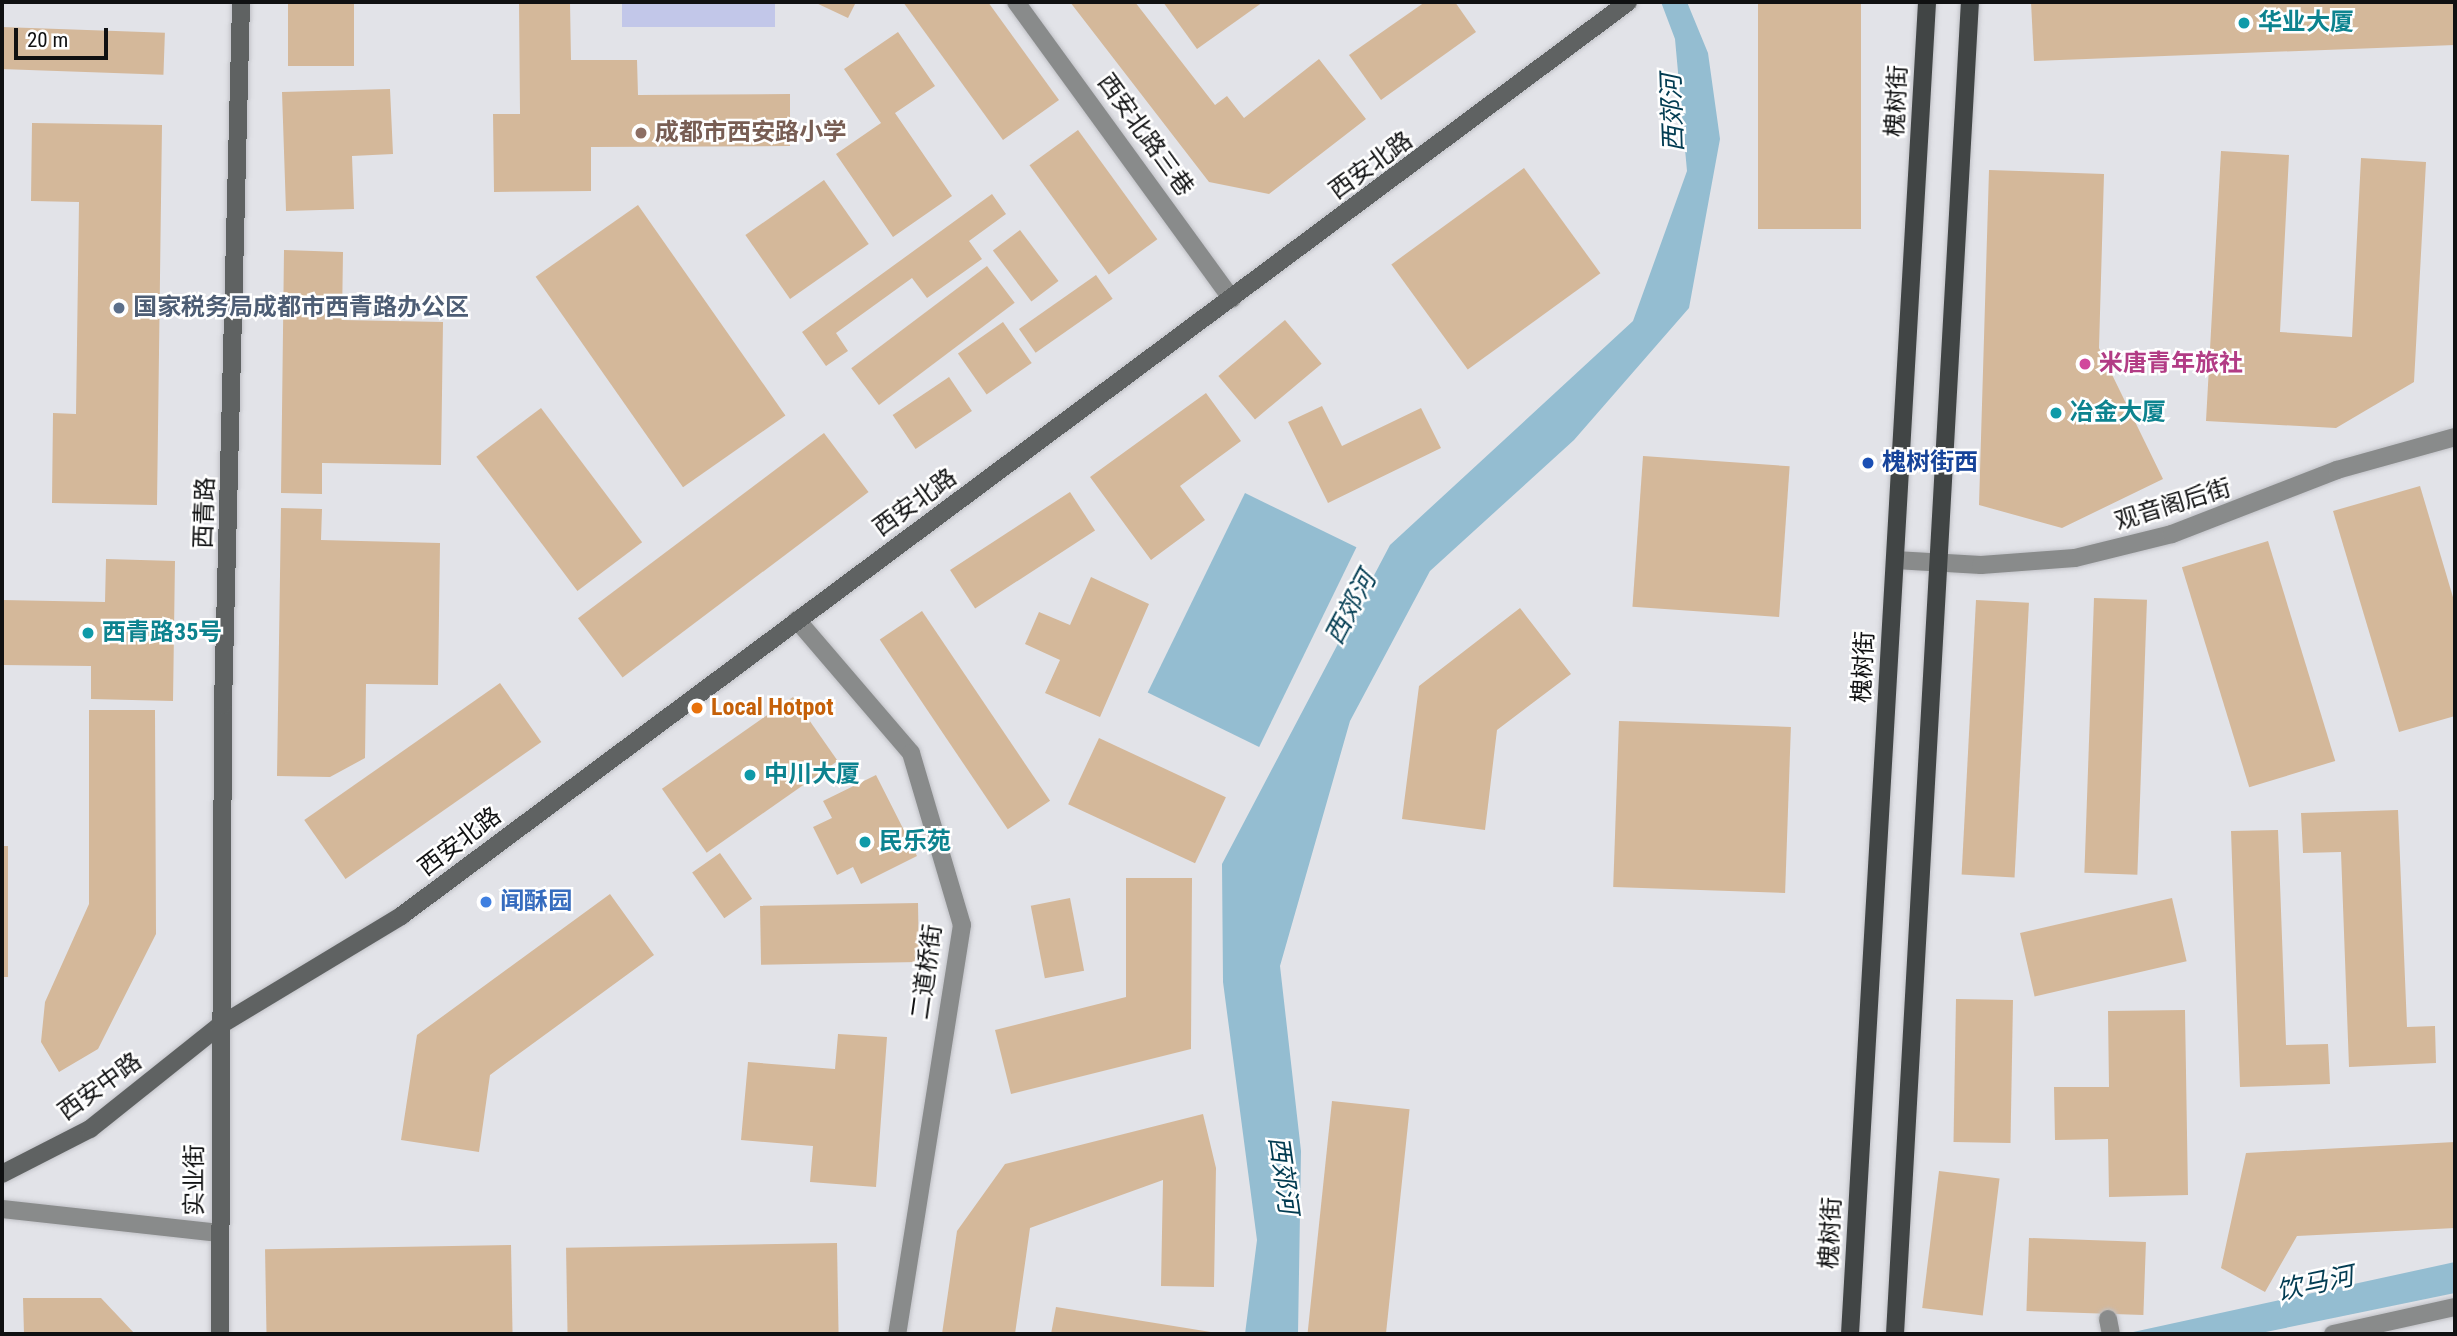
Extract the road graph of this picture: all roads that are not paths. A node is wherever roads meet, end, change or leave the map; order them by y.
1 (241, 2) edge
2 (1016, 2) edge
3 (1628, 2) edge
4 (1927, 2) edge
5 (1970, 2) edge
6 (1231, 299) junction
7 (2455, 437) edge
8 (1895, 560) junction
9 (1939, 562) junction
10 (797, 620) junction
11 (219, 1026) junction
12 (2, 1174) edge
13 (2, 1209) edge
14 (220, 1233) junction
15 (2455, 1307) edge
16 (220, 1334) edge
17 (897, 1334) edge
18 (1850, 1334) edge
19 (1895, 1334) edge
20 (2333, 1334) edge

1 - 11 street, 西青路
2 - 6 street, 西安北路三巷
3 - 6 street, 西安北路
4 - 8 main road, 槐树街
5 - 9 main road
6 - 10 street, 西安北路
7 - 9 street, 观音阁后街
8 - 9 street, 观音阁后街
8 - 18 main road, 槐树街
9 - 19 main road
10 - 11 street, 西安北路
10 - 17 street, 二道桥街
11 - 12 street, 西安中路
11 - 14 street, 实业街
13 - 14 street
14 - 16 street, 实业街
15 - 20 street

